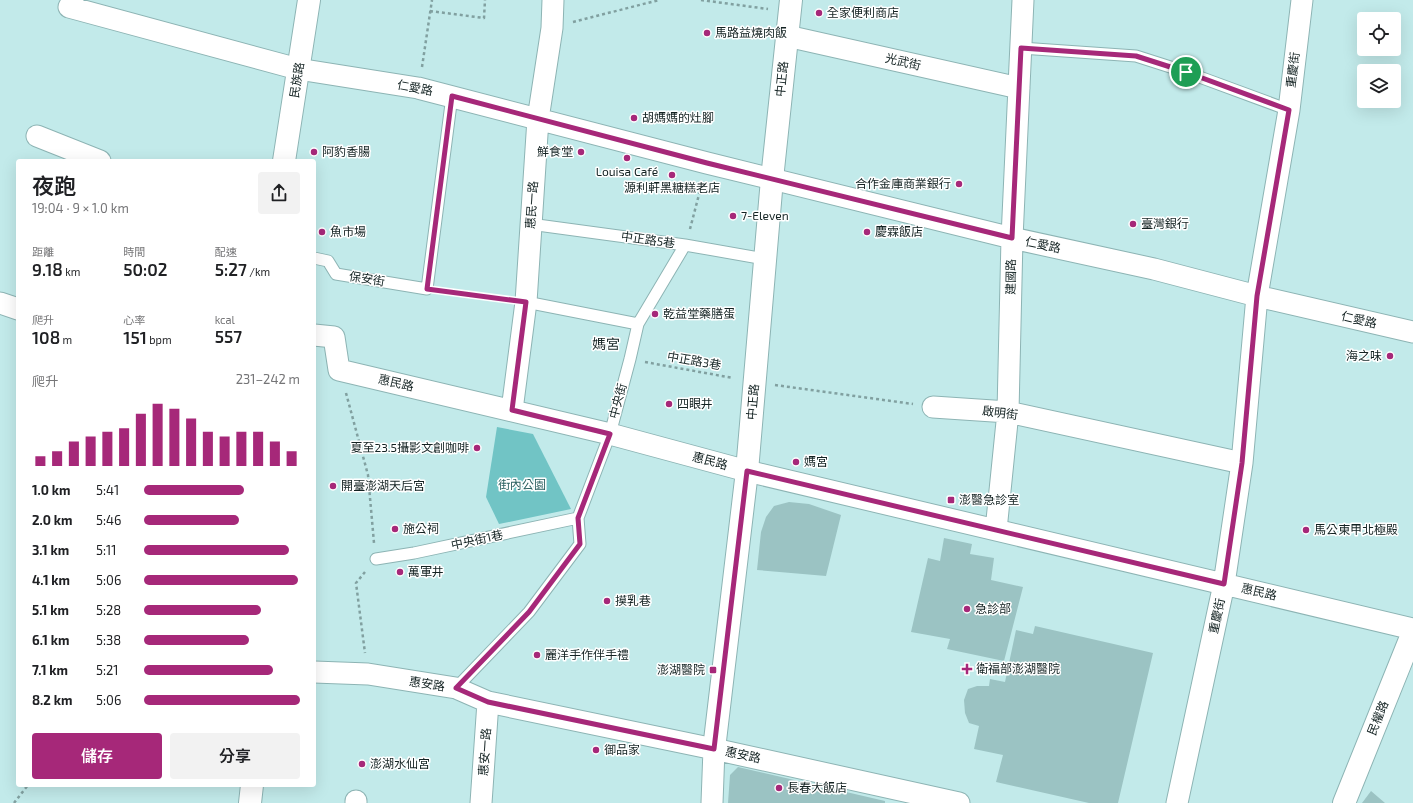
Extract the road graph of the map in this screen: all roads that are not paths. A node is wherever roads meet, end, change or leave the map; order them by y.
1 (309, 0) edge
2 (554, 0) edge
3 (1023, 0) edge
4 (1302, 0) edge
5 (71, 3) edge
6 (790, 6) edge
7 (787, 36) junction
8 (1021, 48) junction
9 (298, 69) junction
10 (1019, 88) junction
11 (452, 96) junction
12 (1289, 110) junction
13 (538, 119) junction
14 (37, 136) dead end
15 (95, 159) edge
16 (284, 159) edge
17 (772, 179) junction
18 (530, 224) junction
19 (1012, 238) junction
20 (685, 245) junction
21 (316, 258) edge
22 (765, 259) junction
23 (1257, 296) junction
24 (526, 302) junction
25 (0, 303) edge
26 (16, 308) edge
27 (638, 324) junction
28 (1413, 332) edge
29 (316, 335) edge
30 (933, 407) road end
31 (512, 410) junction
32 (1008, 412) junction
33 (610, 434) junction
34 (1242, 463) junction
35 (747, 471) junction
36 (578, 518) junction
37 (996, 530) junction
38 (376, 559) road end
39 (1224, 584) junction
40 (1413, 631) edge
41 (316, 672) edge
42 (456, 688) junction
43 (488, 702) junction
44 (714, 749) junction
45 (252, 787) edge
46 (250, 803) edge
47 (481, 803) edge
48 (712, 803) edge
49 (959, 803) edge
50 (1177, 803) edge
51 (1344, 803) edge

1 - 9 main road, 民族路
2 - 13 street, 惠民一路
3 - 8 street, 建國路
4 - 12 street, 重慶街
5 - 9 street, 仁愛路
6 - 7 main road, 中正路
7 - 10 street, 光武街
7 - 17 main road, 中正路
8 - 10 street, 建國路
8 - 12 lane
9 - 11 street, 仁愛路
9 - 16 main road, 民族路
10 - 19 street, 建國路
11 - 13 street, 仁愛路
11 - 21 lane, 保安街
12 - 23 street, 重慶街
13 - 17 street, 仁愛路
13 - 18 street, 惠民一路
14 - 15 street
17 - 19 street, 仁愛路
17 - 22 main road, 中正路
18 - 20 lane, 中正路5巷
18 - 24 street, 惠民一路
19 - 23 street, 仁愛路
19 - 32 street, 建國路
20 - 22 lane, 中正路5巷
20 - 27 lane, 中央街
22 - 35 main road, 中正路
23 - 28 street, 仁愛路
23 - 34 street, 重慶街
24 - 27 lane
24 - 31 street, 惠民一路
25 - 26 street
27 - 33 lane, 中央街
29 - 31 street, 惠民路
30 - 32 street, 啟明街
31 - 33 street, 惠民路
32 - 34 street, 啟明街
32 - 37 street, 建國路
33 - 35 street, 惠民路
33 - 36 lane, 中央街
34 - 39 street, 重慶街
35 - 37 street, 惠民路
35 - 44 main road, 中正路
36 - 38 lane, 中央街1巷
36 - 42 lane, 中央街
37 - 39 street, 惠民路
39 - 40 street, 惠民路
39 - 50 street, 重慶街
40 - 51 main road, 民權路
41 - 42 street, 惠安路
42 - 43 street, 惠安路
43 - 44 street, 惠安路
43 - 47 street, 惠安一路
44 - 48 street, 中正路
44 - 49 street, 惠安路
45 - 46 main road

